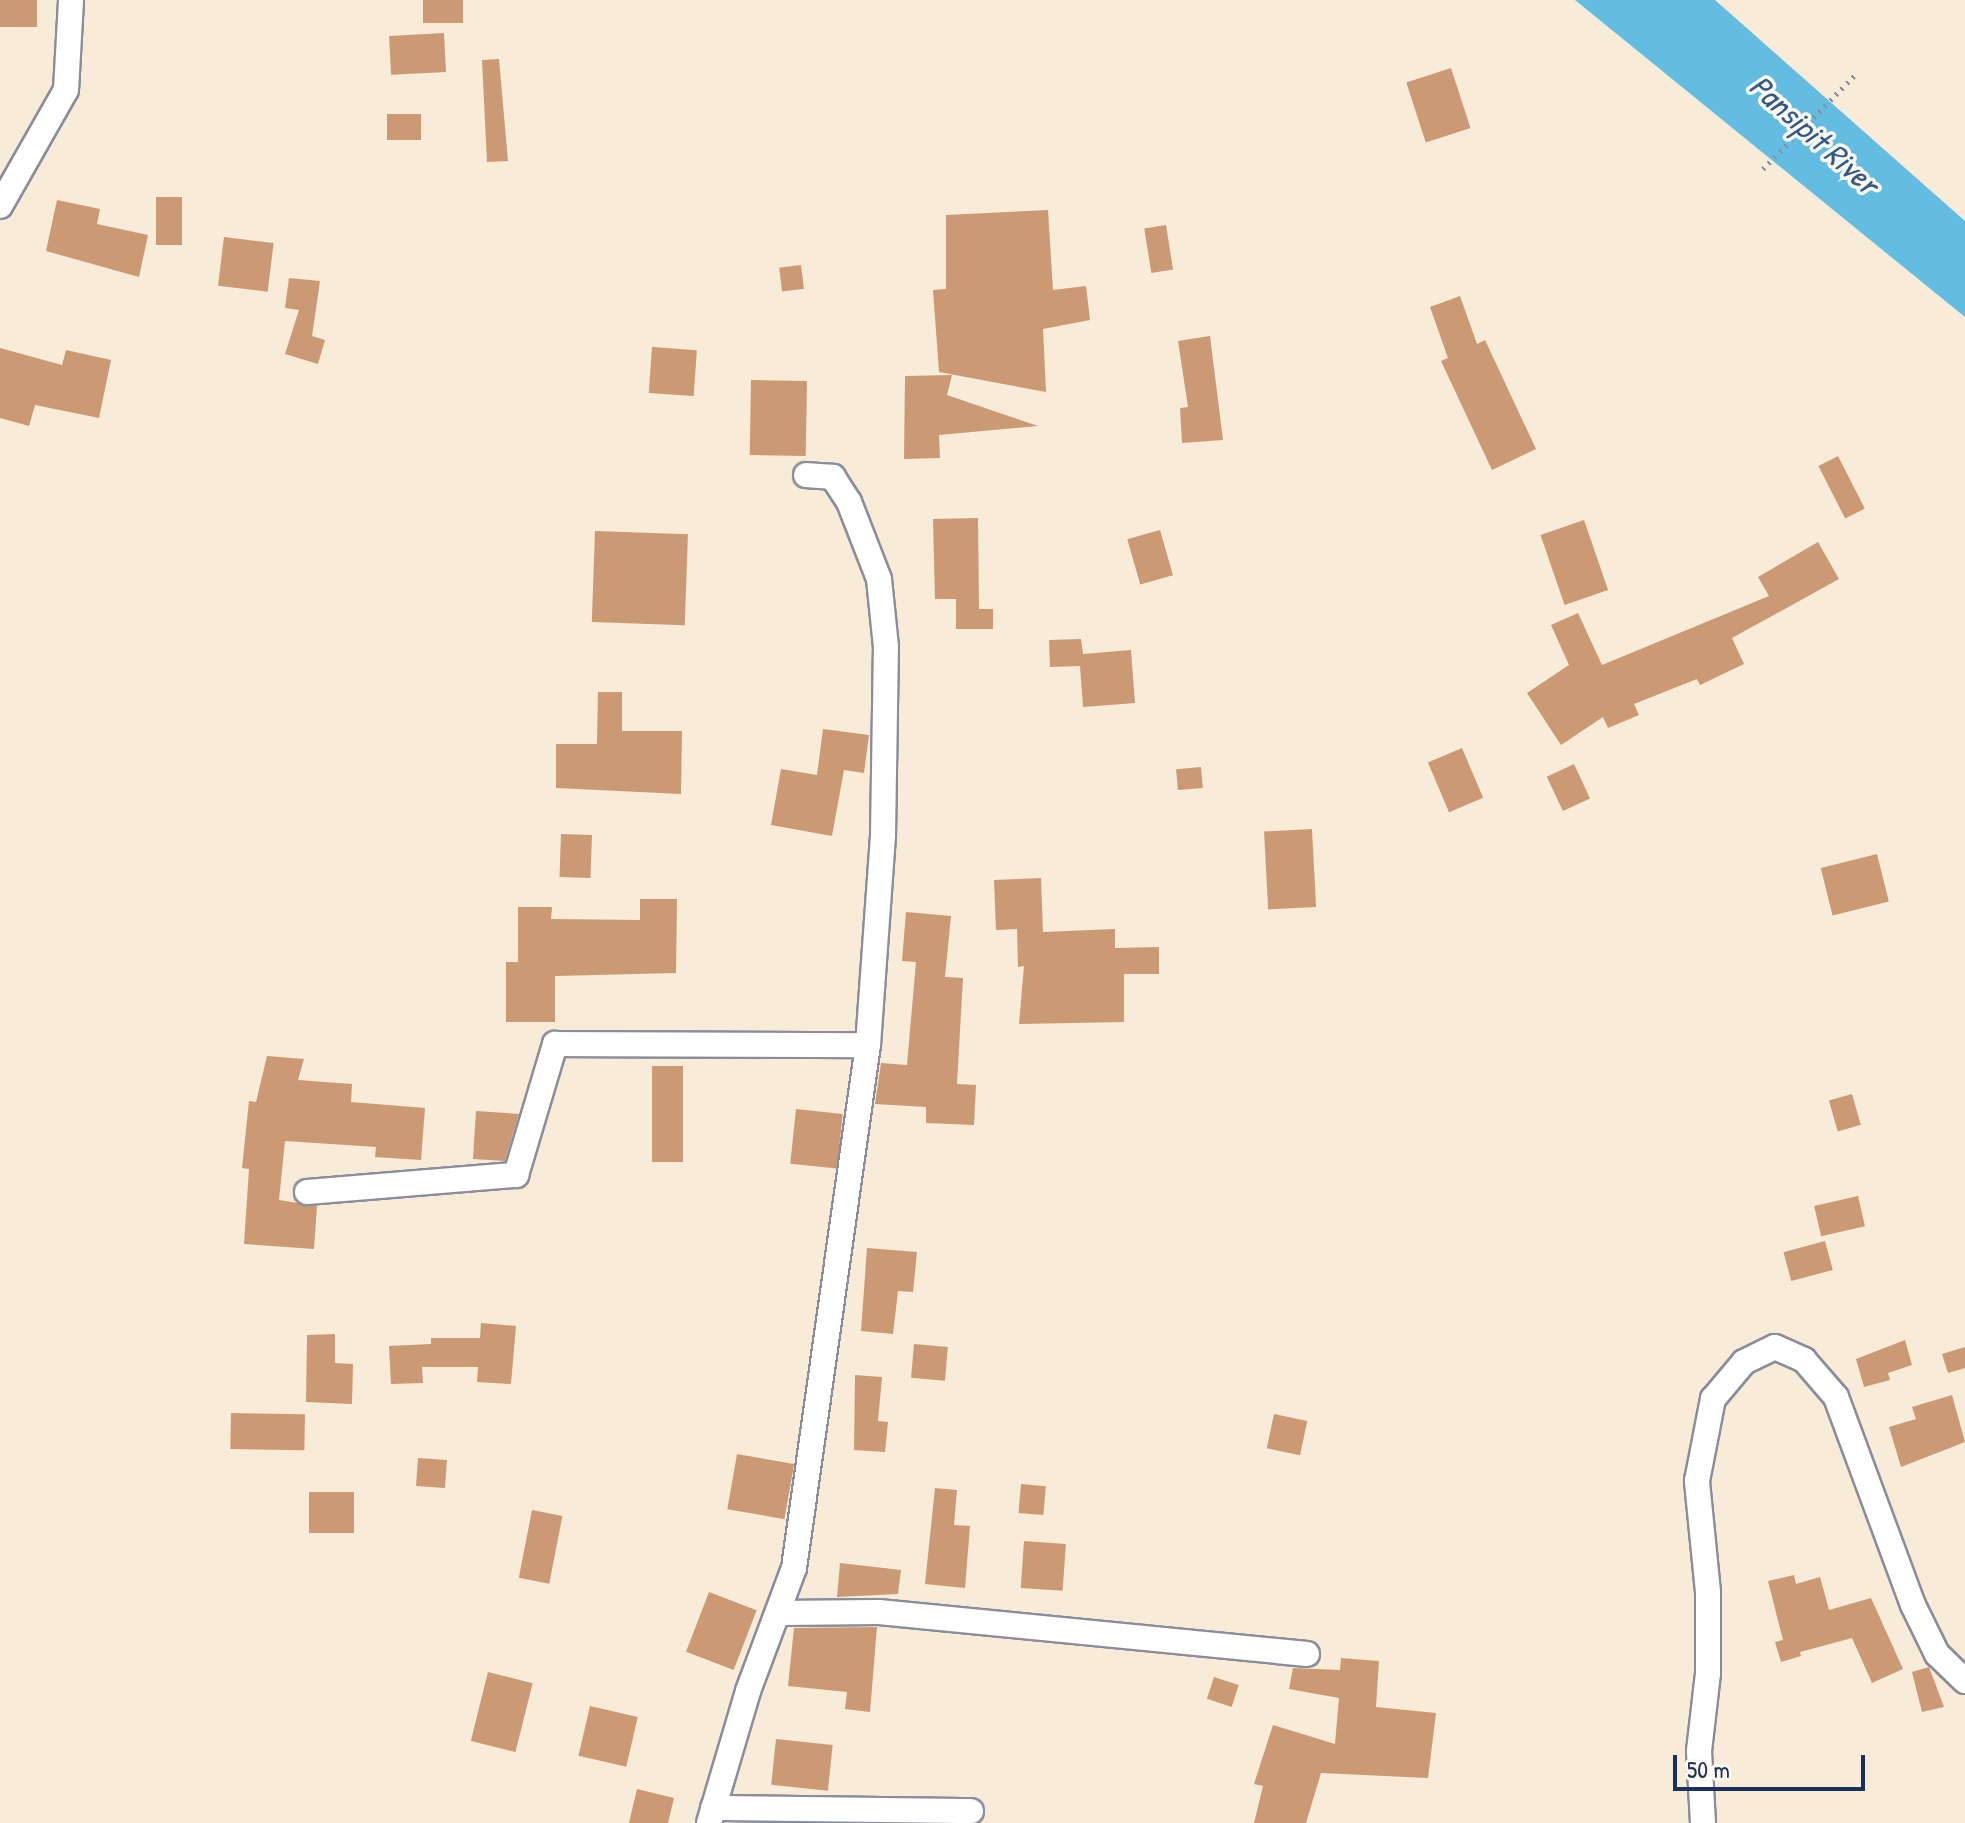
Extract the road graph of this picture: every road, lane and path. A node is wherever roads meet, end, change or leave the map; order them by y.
1 (71, 0) edge
2 (1857, 73) dead end
3 (1763, 169) dead end
4 (0, 206) edge
5 (806, 475) dead end
6 (868, 1045) junction
7 (307, 1192) dead end
8 (778, 1613) junction
9 (1307, 1654) dead end
10 (1965, 1681) edge
11 (971, 1811) dead end
12 (711, 1816) edge
13 (1703, 1823) edge

1 - 4 street
2 - 3 path
5 - 6 street
6 - 7 street
6 - 8 street
8 - 9 street
8 - 12 street
10 - 13 street
11 - 12 street

